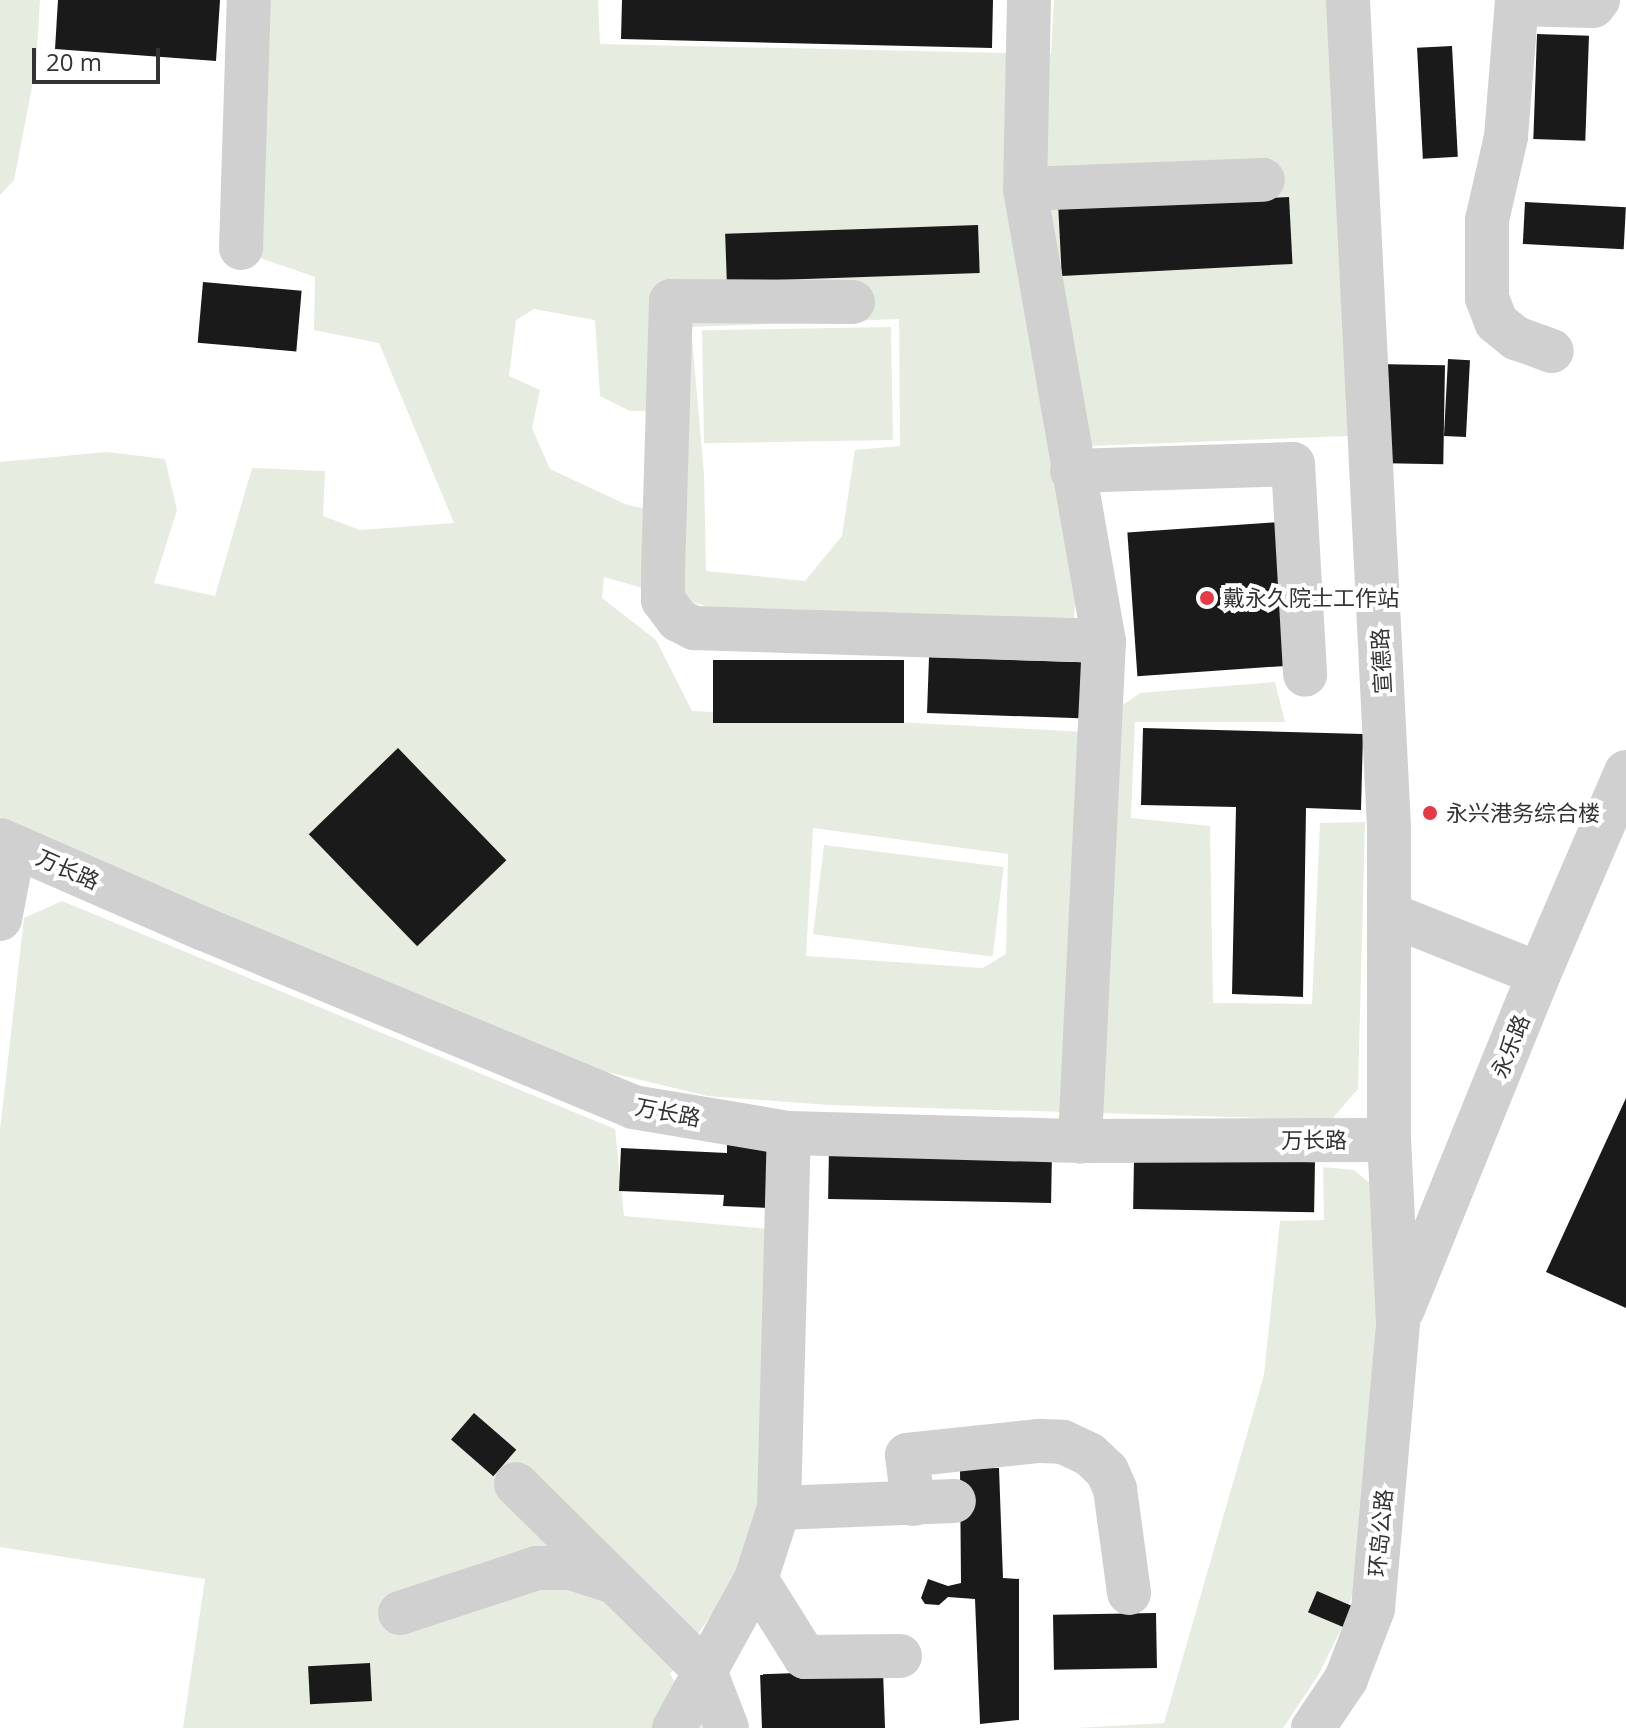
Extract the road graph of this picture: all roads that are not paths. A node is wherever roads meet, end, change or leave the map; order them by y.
1 (249, 0) edge
2 (1029, 0) edge
3 (1348, 0) edge
4 (1598, 0) edge
5 (1518, 2) edge
6 (1263, 180) dead end
7 (1025, 189) junction
8 (241, 248) dead end
9 (853, 302) dead end
10 (1552, 351) dead end
11 (1072, 471) junction
12 (1104, 641) junction
13 (1305, 675) dead end
14 (1626, 772) edge
15 (7, 843) edge
16 (1391, 915) junction
17 (0, 919) edge
18 (1539, 974) junction
19 (789, 1133) junction
20 (1389, 1140) junction
21 (1080, 1141) junction
22 (1398, 1322) junction
23 (516, 1484) dead end
24 (779, 1508) junction
25 (756, 1579) junction
26 (616, 1583) junction
27 (1129, 1593) dead end
28 (400, 1613) dead end
29 (900, 1656) dead end
30 (705, 1671) junction
31 (643, 1728) edge
32 (674, 1728) edge
33 (727, 1728) edge
34 (1313, 1728) edge

1 - 8 street
2 - 7 street
3 - 16 street, 宣德路
4 - 5 street
5 - 10 street
6 - 7 street
7 - 11 street
9 - 12 street
11 - 12 street
11 - 13 street
12 - 21 street
14 - 18 street, 永乐路
15 - 17 street
15 - 19 street, 万长路
16 - 18 street
16 - 20 street, 宣德路
18 - 22 street, 永乐路
19 - 21 street, 万长路
19 - 24 street
20 - 21 street, 万长路
20 - 22 street, 宣德路
22 - 34 street, 环岛公路
23 - 26 street
24 - 25 street
24 - 27 street
25 - 29 street
25 - 30 street
26 - 28 street
26 - 30 street
30 - 31 street
30 - 32 street
30 - 33 street

